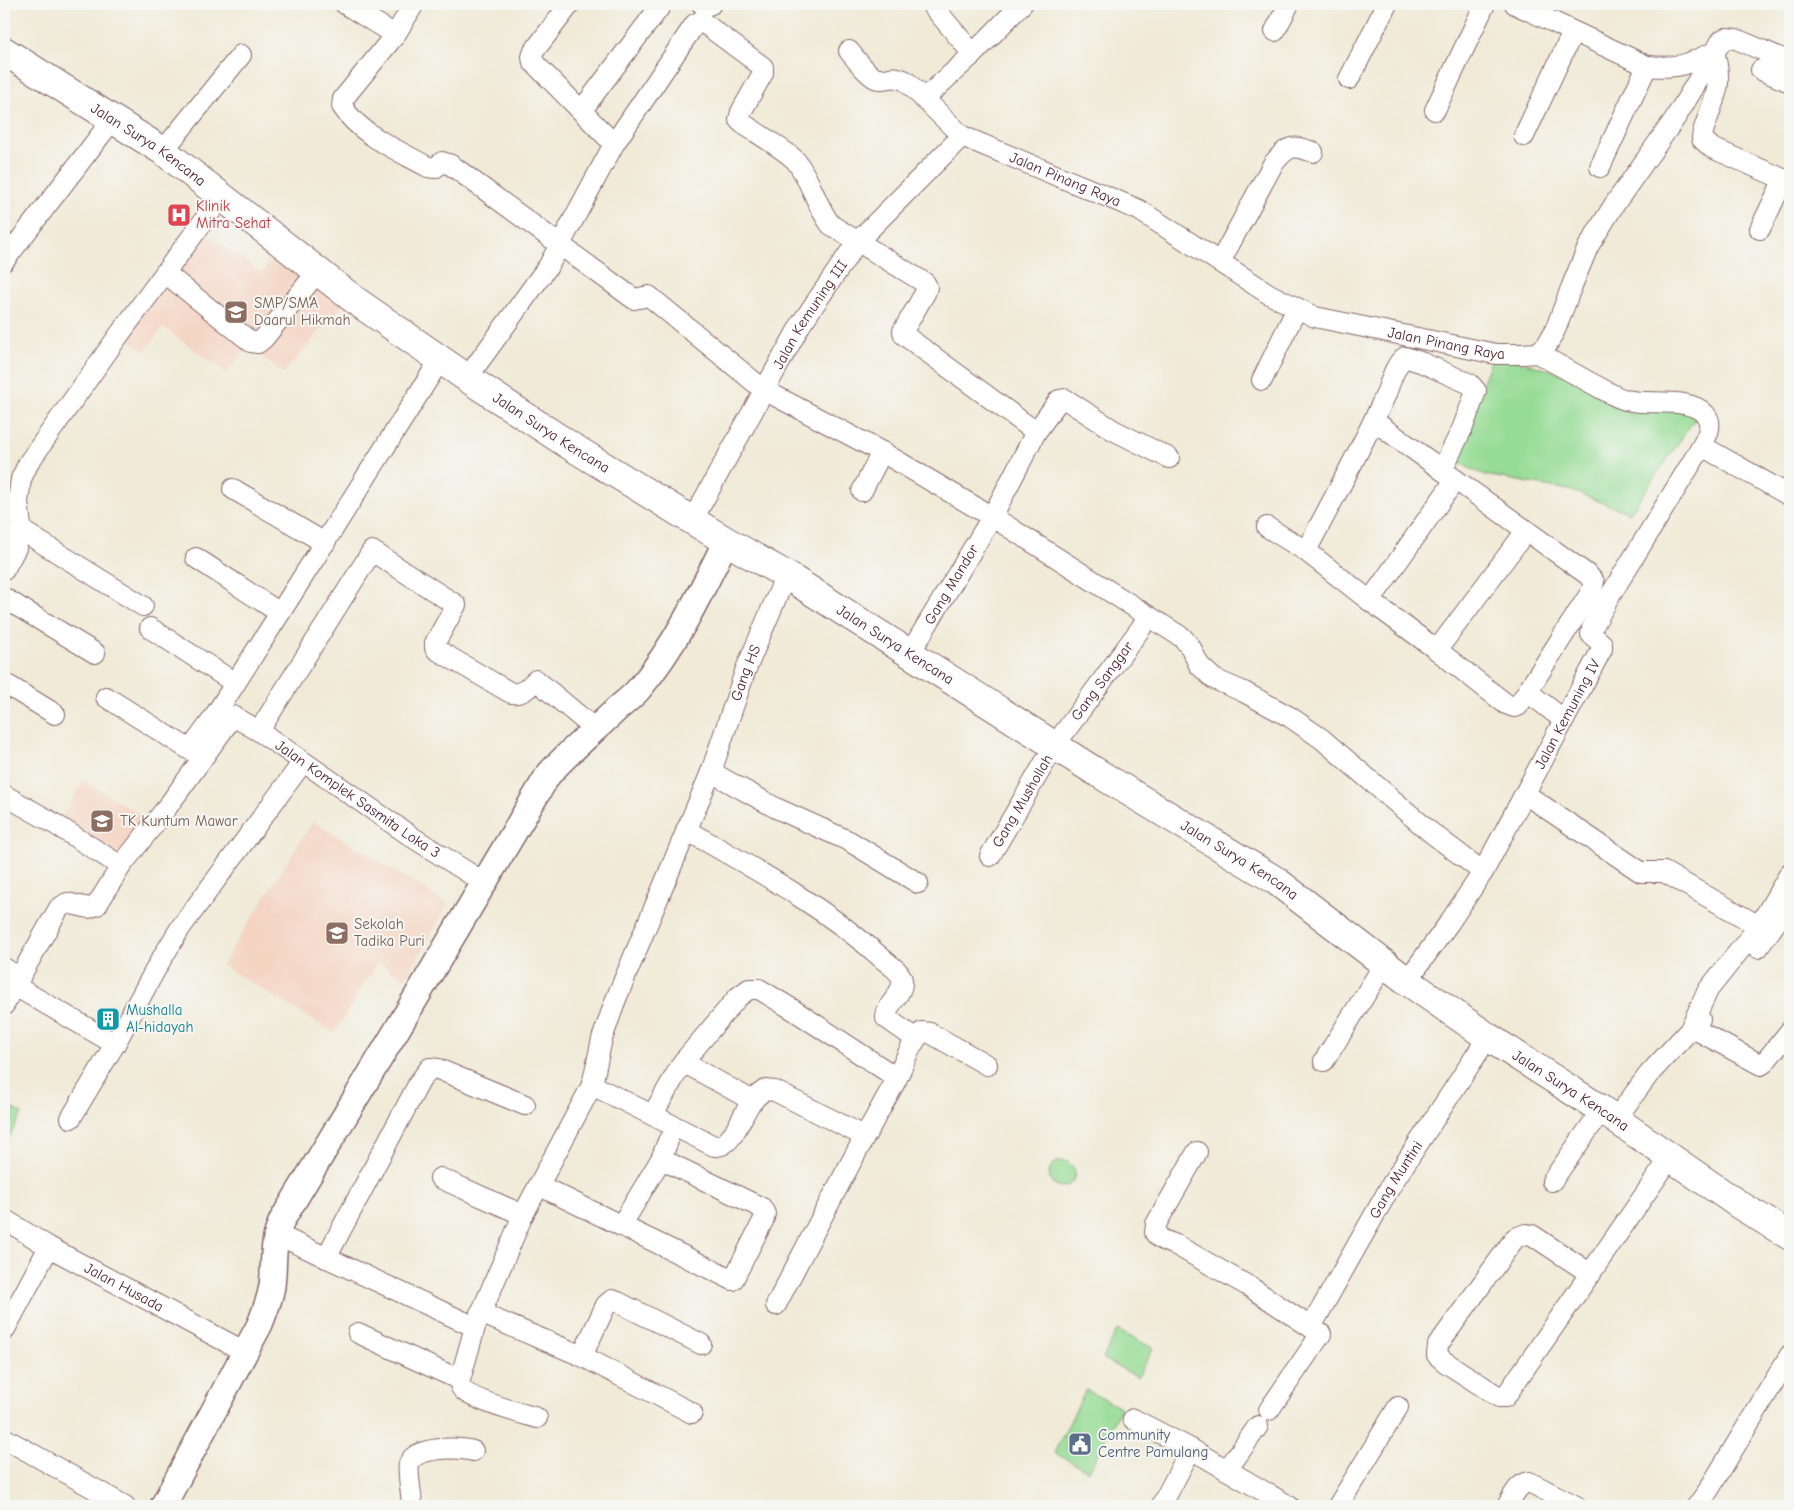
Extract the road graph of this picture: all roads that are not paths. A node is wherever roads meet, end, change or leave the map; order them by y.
1 (345, 4) edge
2 (414, 4) edge
3 (570, 4) edge
4 (662, 4) edge
5 (702, 4) edge
6 (711, 4) edge
7 (931, 4) edge
8 (1022, 4) edge
9 (1289, 4) edge
10 (1387, 4) edge
11 (1485, 4) edge
12 (1516, 4) edge
13 (1275, 31) dead end
14 (1573, 32) junction
15 (395, 34) junction
16 (4, 51) edge
17 (849, 51) dead end
18 (1714, 52) junction
19 (973, 54) junction
20 (241, 55) dead end
21 (1790, 62) edge
22 (1647, 66) junction
23 (1761, 70) dead end
24 (1349, 79) dead end
25 (1790, 82) edge
26 (924, 99) junction
27 (585, 106) dead end
28 (1435, 110) dead end
29 (113, 119) junction
30 (962, 136) junction
31 (1524, 136) dead end
32 (614, 144) junction
33 (164, 151) junction
34 (1314, 152) dead end
35 (1600, 167) dead end
36 (1787, 180) edge
37 (222, 196) junction
38 (1760, 229) dead end
39 (857, 242) junction
40 (560, 244) junction
41 (4, 261) edge
42 (1220, 262) junction
43 (318, 271) junction
44 (165, 273) junction
45 (1297, 308) junction
46 (1537, 353) junction
47 (440, 360) junction
48 (467, 378) junction
49 (1262, 380) dead end
50 (764, 390) junction
51 (1374, 421) junction
52 (1036, 432) junction
53 (1702, 446) junction
54 (882, 452) junction
55 (1169, 458) dead end
56 (1449, 475) junction
57 (233, 490) dead end
58 (862, 492) dead end
59 (1790, 496) edge
60 (992, 516) junction
61 (692, 521) junction
62 (1268, 527) dead end
63 (20, 530) junction
64 (1526, 531) junction
65 (726, 541) junction
66 (324, 543) junction
67 (1306, 551) junction
68 (196, 558) dead end
69 (4, 570) edge
70 (786, 575) junction
71 (4, 598) edge
72 (1370, 601) junction
73 (143, 606) dead end
74 (280, 613) junction
75 (1149, 617) junction
76 (150, 628) dead end
77 (1437, 650) junction
78 (95, 653) dead end
79 (910, 653) junction
80 (235, 682) junction
81 (4, 683) edge
82 (1528, 692) junction
83 (106, 697) dead end
84 (54, 714) dead end
85 (1564, 720) junction
86 (596, 730) junction
87 (259, 731) junction
88 (1055, 745) junction
89 (303, 762) junction
90 (710, 772) junction
91 (1525, 794) junction
92 (4, 795) edge
93 (686, 830) junction
94 (990, 856) dead end
95 (121, 866) junction
96 (1484, 872) junction
97 (1790, 873) edge
98 (483, 882) junction
99 (918, 883) dead end
100 (1790, 903) edge
101 (1775, 926) edge
102 (1385, 963) junction
103 (13, 977) edge
104 (1408, 981) junction
105 (4, 1004) edge
106 (1691, 1027) junction
107 (1790, 1031) edge
108 (1488, 1037) junction
109 (916, 1039) junction
110 (115, 1044) junction
111 (1324, 1061) dead end
112 (683, 1062) junction
113 (987, 1064) dead end
114 (898, 1078) junction
115 (592, 1085) junction
116 (752, 1101) junction
117 (525, 1105) dead end
118 (653, 1114) junction
119 (1608, 1115) junction
120 (71, 1118) dead end
121 (864, 1136) junction
122 (1197, 1152) dead end
123 (1670, 1158) junction
124 (440, 1178) dead end
125 (1552, 1181) dead end
126 (540, 1186) junction
127 (523, 1215) junction
128 (4, 1219) edge
129 (621, 1226) junction
130 (276, 1234) junction
131 (1790, 1236) edge
132 (49, 1247) junction
133 (326, 1258) junction
134 (1591, 1274) junction
135 (776, 1305) dead end
136 (478, 1320) junction
137 (1311, 1327) junction
138 (4, 1331) edge
139 (358, 1333) dead end
140 (701, 1344) dead end
141 (245, 1352) junction
142 (582, 1356) junction
143 (1790, 1356) edge
144 (460, 1380) junction
145 (1398, 1407) dead end
146 (692, 1413) dead end
147 (537, 1418) dead end
148 (1133, 1419) dead end
149 (4, 1438) edge
150 (1191, 1449) junction
151 (473, 1451) dead end
152 (1227, 1470) junction
153 (125, 1506) edge
154 (163, 1506) edge
155 (412, 1506) edge
156 (1161, 1506) edge
157 (1290, 1506) edge
158 (1338, 1506) edge
159 (1508, 1506) edge
160 (1576, 1506) edge
161 (1697, 1506) edge

1 - 15 street
2 - 15 street
3 - 32 street
4 - 27 street
5 - 6 street
7 - 19 street
8 - 19 street
9 - 13 street
10 - 24 street
11 - 28 street
12 - 14 street
14 - 22 street
14 - 31 street
15 - 40 street
16 - 29 main road, Jalan Surya Kencana
17 - 26 street
18 - 21 street
18 - 22 street
18 - 36 street
18 - 46 street
19 - 26 street
20 - 33 street
22 - 35 street
23 - 25 street
26 - 30 street
29 - 33 main road, Jalan Surya Kencana
29 - 41 street
30 - 39 street, Jalan Kemuning III
30 - 42 street, Jalan Pinang Raya
32 - 39 street
32 - 40 street
33 - 37 main road, Jalan Surya Kencana
34 - 42 street
36 - 38 street
37 - 43 main road, Jalan Surya Kencana
37 - 44 street
39 - 50 street, Jalan Kemuning III
39 - 52 street
40 - 48 street
40 - 50 street
42 - 45 street, Jalan Pinang Raya
43 - 44 street
43 - 47 main road, Jalan Surya Kencana
44 - 63 street
45 - 46 street, Jalan Pinang Raya
45 - 49 street
46 - 53 street
47 - 48 main road, Jalan Surya Kencana
47 - 66 street
48 - 61 main road, Jalan Surya Kencana
50 - 54 street
50 - 61 street, Jalan Kemuning III
51 - 56 street
51 - 56 street
51 - 67 street
52 - 55 street, Gang Mandor
52 - 60 street, Gang Mandor
53 - 59 street
53 - 85 street, Jalan Kemuning IV
54 - 58 street
54 - 60 street
56 - 64 street
56 - 72 street
57 - 66 street
60 - 75 street
60 - 79 street, Gang Mandor
61 - 65 main road, Jalan Surya Kencana
62 - 67 street
63 - 69 street
63 - 73 street
64 - 77 street
64 - 82 street
65 - 70 main road, Jalan Surya Kencana
65 - 86 street
66 - 74 street
67 - 72 street
68 - 74 street
70 - 79 main road, Jalan Surya Kencana
70 - 90 street, Gang HS
71 - 78 street
72 - 77 street
74 - 80 street
75 - 88 street, Gang Sanggar
75 - 96 street
76 - 80 street
77 - 82 street
79 - 88 main road, Jalan Surya Kencana
80 - 83 street
81 - 84 street
82 - 85 street
85 - 91 street, Jalan Kemuning IV
86 - 87 street
86 - 98 street
87 - 89 street, Jalan Komplek Sasmita Loka 3
87 - 95 street, Jalan Komplek Sasmita Loka 3
88 - 94 street, Gang Mushollah
88 - 102 main road, Jalan Surya Kencana
89 - 98 street, Jalan Komplek Sasmita Loka 3
89 - 110 street
90 - 93 street, Gang HS
90 - 99 street
91 - 96 street, Jalan Kemuning IV
91 - 101 street
92 - 95 street
93 - 109 street
93 - 115 street, Gang HS
95 - 103 street
96 - 104 street, Jalan Kemuning IV
97 - 101 street
98 - 130 street
100 - 101 street
101 - 106 street
102 - 104 main road, Jalan Surya Kencana
102 - 111 street
103 - 105 street
103 - 110 street
104 - 108 main road, Jalan Surya Kencana
106 - 107 street
106 - 119 street
108 - 119 main road, Jalan Surya Kencana
108 - 137 street, Gang Muntini
109 - 113 street
109 - 114 street
110 - 120 street
112 - 114 street
112 - 116 street
112 - 118 street
114 - 121 street
115 - 118 street
115 - 126 street, Gang HS
116 - 118 street
116 - 121 street
117 - 133 street
119 - 123 main road, Jalan Surya Kencana
119 - 125 street
121 - 135 street
122 - 137 street
123 - 131 main road, Jalan Surya Kencana
123 - 134 street
124 - 127 street
126 - 127 street, Gang HS
126 - 129 street
127 - 136 street, Gang HS
128 - 132 street, Jalan Husada
129 - 129 street
130 - 133 street
130 - 141 street
132 - 138 street
132 - 141 street, Jalan Husada
133 - 136 street
134 - 134 street
136 - 142 street
136 - 144 street, Gang HS
137 - 152 street
139 - 144 street
140 - 142 street
141 - 154 street
142 - 146 street
143 - 161 street
144 - 147 street
145 - 158 street
148 - 150 street
149 - 153 street
150 - 152 street
150 - 156 street
151 - 155 street
152 - 157 street
159 - 160 street

